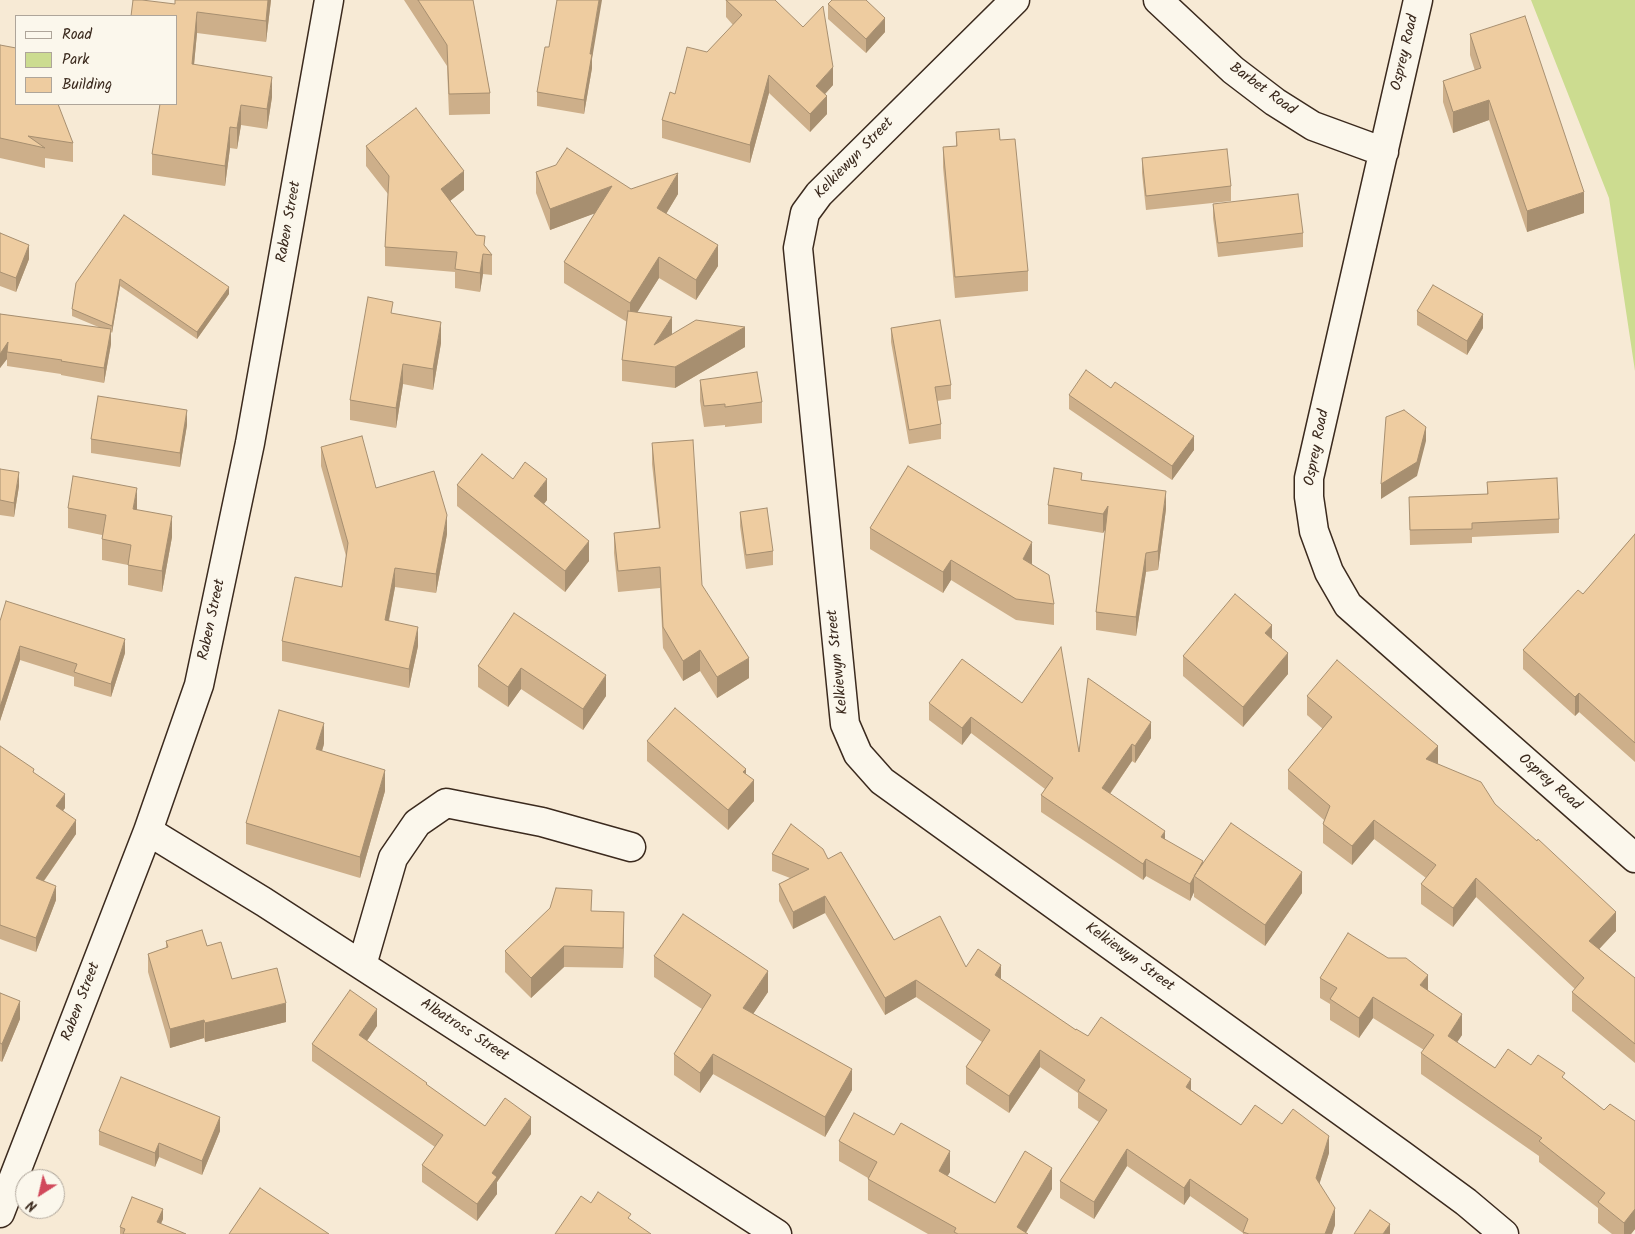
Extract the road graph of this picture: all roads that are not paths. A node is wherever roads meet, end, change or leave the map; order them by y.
1 (329, 0) edge
2 (1015, 0) edge
3 (1158, 0) edge
4 (1418, 0) edge
5 (1384, 152) junction
6 (148, 831) junction
7 (631, 847) dead end
8 (1635, 858) edge
9 (362, 965) junction
10 (0, 1213) edge
11 (777, 1234) edge
12 (1504, 1234) edge

1 - 6 street, Raben Street
2 - 12 street, Kelkiewyn Street
3 - 5 street, Barbet Road
4 - 5 street, Osprey Road
5 - 8 street, Osprey Road
6 - 9 street, Albatross Street
6 - 10 street, Raben Street
7 - 9 street
9 - 11 street, Albatross Street

